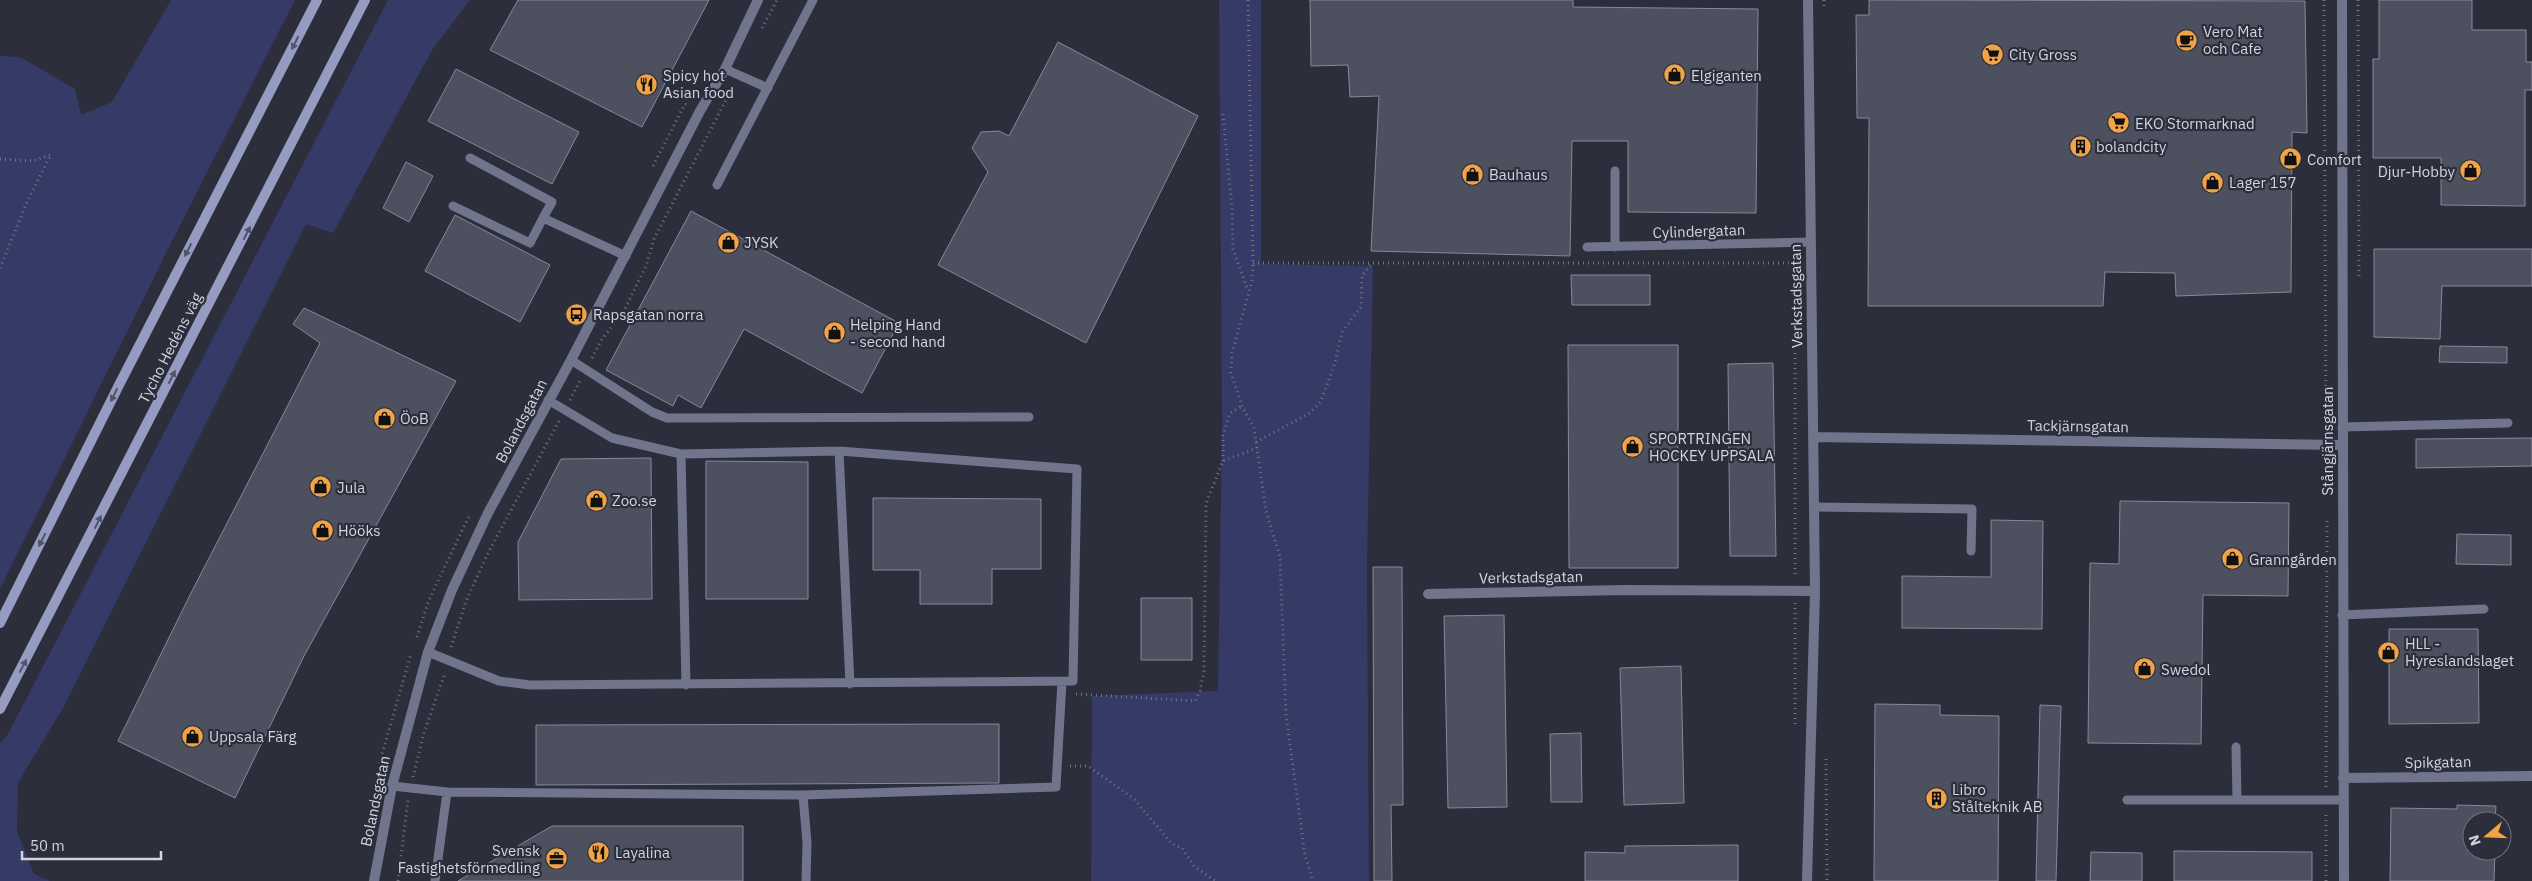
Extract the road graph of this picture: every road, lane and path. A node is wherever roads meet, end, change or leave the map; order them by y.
1 (317, 0) edge
2 (365, 0) edge
3 (758, 0) edge
4 (777, 0) edge
5 (812, 0) edge
6 (1248, 0) edge
7 (1808, 0) edge
8 (2342, 0) edge
9 (760, 33) dead end
10 (725, 69) junction
11 (738, 75) junction
12 (768, 88) junction
13 (1223, 114) dead end
14 (470, 158) dead end
15 (0, 159) edge
16 (1615, 171) dead end
17 (716, 185) dead end
18 (453, 206) dead end
19 (543, 218) junction
20 (1795, 242) junction
21 (1811, 242) junction
22 (1587, 247) dead end
23 (1615, 247) junction
24 (626, 256) junction
25 (1253, 262) junction
26 (1372, 263) junction
27 (1795, 263) junction
28 (0, 268) edge
29 (1248, 292) junction
30 (571, 360) junction
31 (586, 370) junction
32 (548, 400) junction
33 (1242, 406) junction
34 (565, 410) junction
35 (1029, 417) dead end
36 (2508, 423) dead end
37 (2342, 427) junction
38 (1813, 437) junction
39 (1256, 442) junction
40 (2342, 445) junction
41 (1256, 448) junction
42 (839, 450) junction
43 (681, 454) junction
44 (1223, 461) junction
45 (1814, 507) junction
46 (1972, 550) dead end
47 (1815, 591) junction
48 (1795, 592) junction
49 (1428, 594) dead end
50 (2484, 609) dead end
51 (2342, 615) junction
52 (0, 623) edge
53 (428, 652) junction
54 (449, 660) junction
55 (1062, 681) junction
56 (850, 684) junction
57 (686, 685) junction
58 (1061, 693) junction
59 (0, 709) edge
60 (1795, 731) dead end
61 (2236, 747) dead end
62 (1057, 766) junction
63 (2532, 776) edge
64 (2343, 778) junction
65 (392, 786) junction
66 (410, 789) junction
67 (446, 792) junction
68 (803, 795) junction
69 (2127, 800) dead end
70 (2237, 800) junction
71 (2343, 800) junction
72 (374, 881) edge
73 (398, 881) edge
74 (435, 881) edge
75 (806, 881) edge
76 (1215, 881) edge
77 (1312, 881) edge
78 (1808, 881) edge
79 (2344, 881) edge

1 -> 52 main road, Tycho Hedéns väg
59 -> 2 main road, Tycho Hedéns väg
3 - 10 street, Bolandsgatan
4 - 9 path
5 - 12 lane
6 - 25 path
7 - 21 street, Verkstadsgatan
8 - 37 street, Stångjärnsgatan
10 - 11 lane
10 - 24 street, Bolandsgatan
11 - 12 lane
11 - 31 path
12 - 17 lane
13 - 29 path
14 - 19 lane
15 - 28 path
16 - 23 lane
18 - 19 lane
19 - 24 lane
20 - 21 lane, Cylindergatan
20 - 23 lane, Cylindergatan
20 - 27 path
21 - 38 street, Verkstadsgatan
22 - 23 lane, Cylindergatan
24 - 30 street, Bolandsgatan
25 - 26 path
25 - 29 path
26 - 27 path
26 - 39 path
27 - 48 path
29 - 33 path
30 - 31 lane
30 - 32 street, Bolandsgatan
31 - 34 path
31 - 35 lane
32 - 34 lane
32 - 53 street, Bolandsgatan
33 - 39 path
33 - 44 path
34 - 43 lane
34 - 54 path
36 - 37 lane
37 - 40 street, Stångjärnsgatan
38 - 40 street, Tackjärnsgatan
38 - 45 street, Verkstadsgatan
39 - 41 path
40 - 51 street, Stångjärnsgatan
41 - 44 path
41 - 77 path
42 - 43 lane
42 - 55 lane
42 - 56 lane
43 - 57 lane
44 - 58 path
45 - 46 lane
45 - 47 street, Verkstadsgatan
47 - 48 street, Verkstadsgatan
47 - 78 street, Verkstadsgatan
48 - 49 street, Verkstadsgatan
48 - 60 path
50 - 51 lane
51 - 64 street, Stångjärnsgatan
53 - 54 lane
53 - 65 street, Bolandsgatan
54 - 57 lane
54 - 66 path
55 - 56 lane
55 - 58 lane
56 - 57 lane
58 - 62 lane
61 - 70 lane
62 - 68 lane
62 - 76 path
63 - 64 street, Spikgatan
64 - 71 street, Stångjärnsgatan
65 - 66 lane
65 - 72 street, Bolandsgatan
66 - 67 lane
66 - 73 path
67 - 68 lane
67 - 74 lane
68 - 75 lane
69 - 70 lane
70 - 71 lane
71 - 79 street, Stångjärnsgatan

